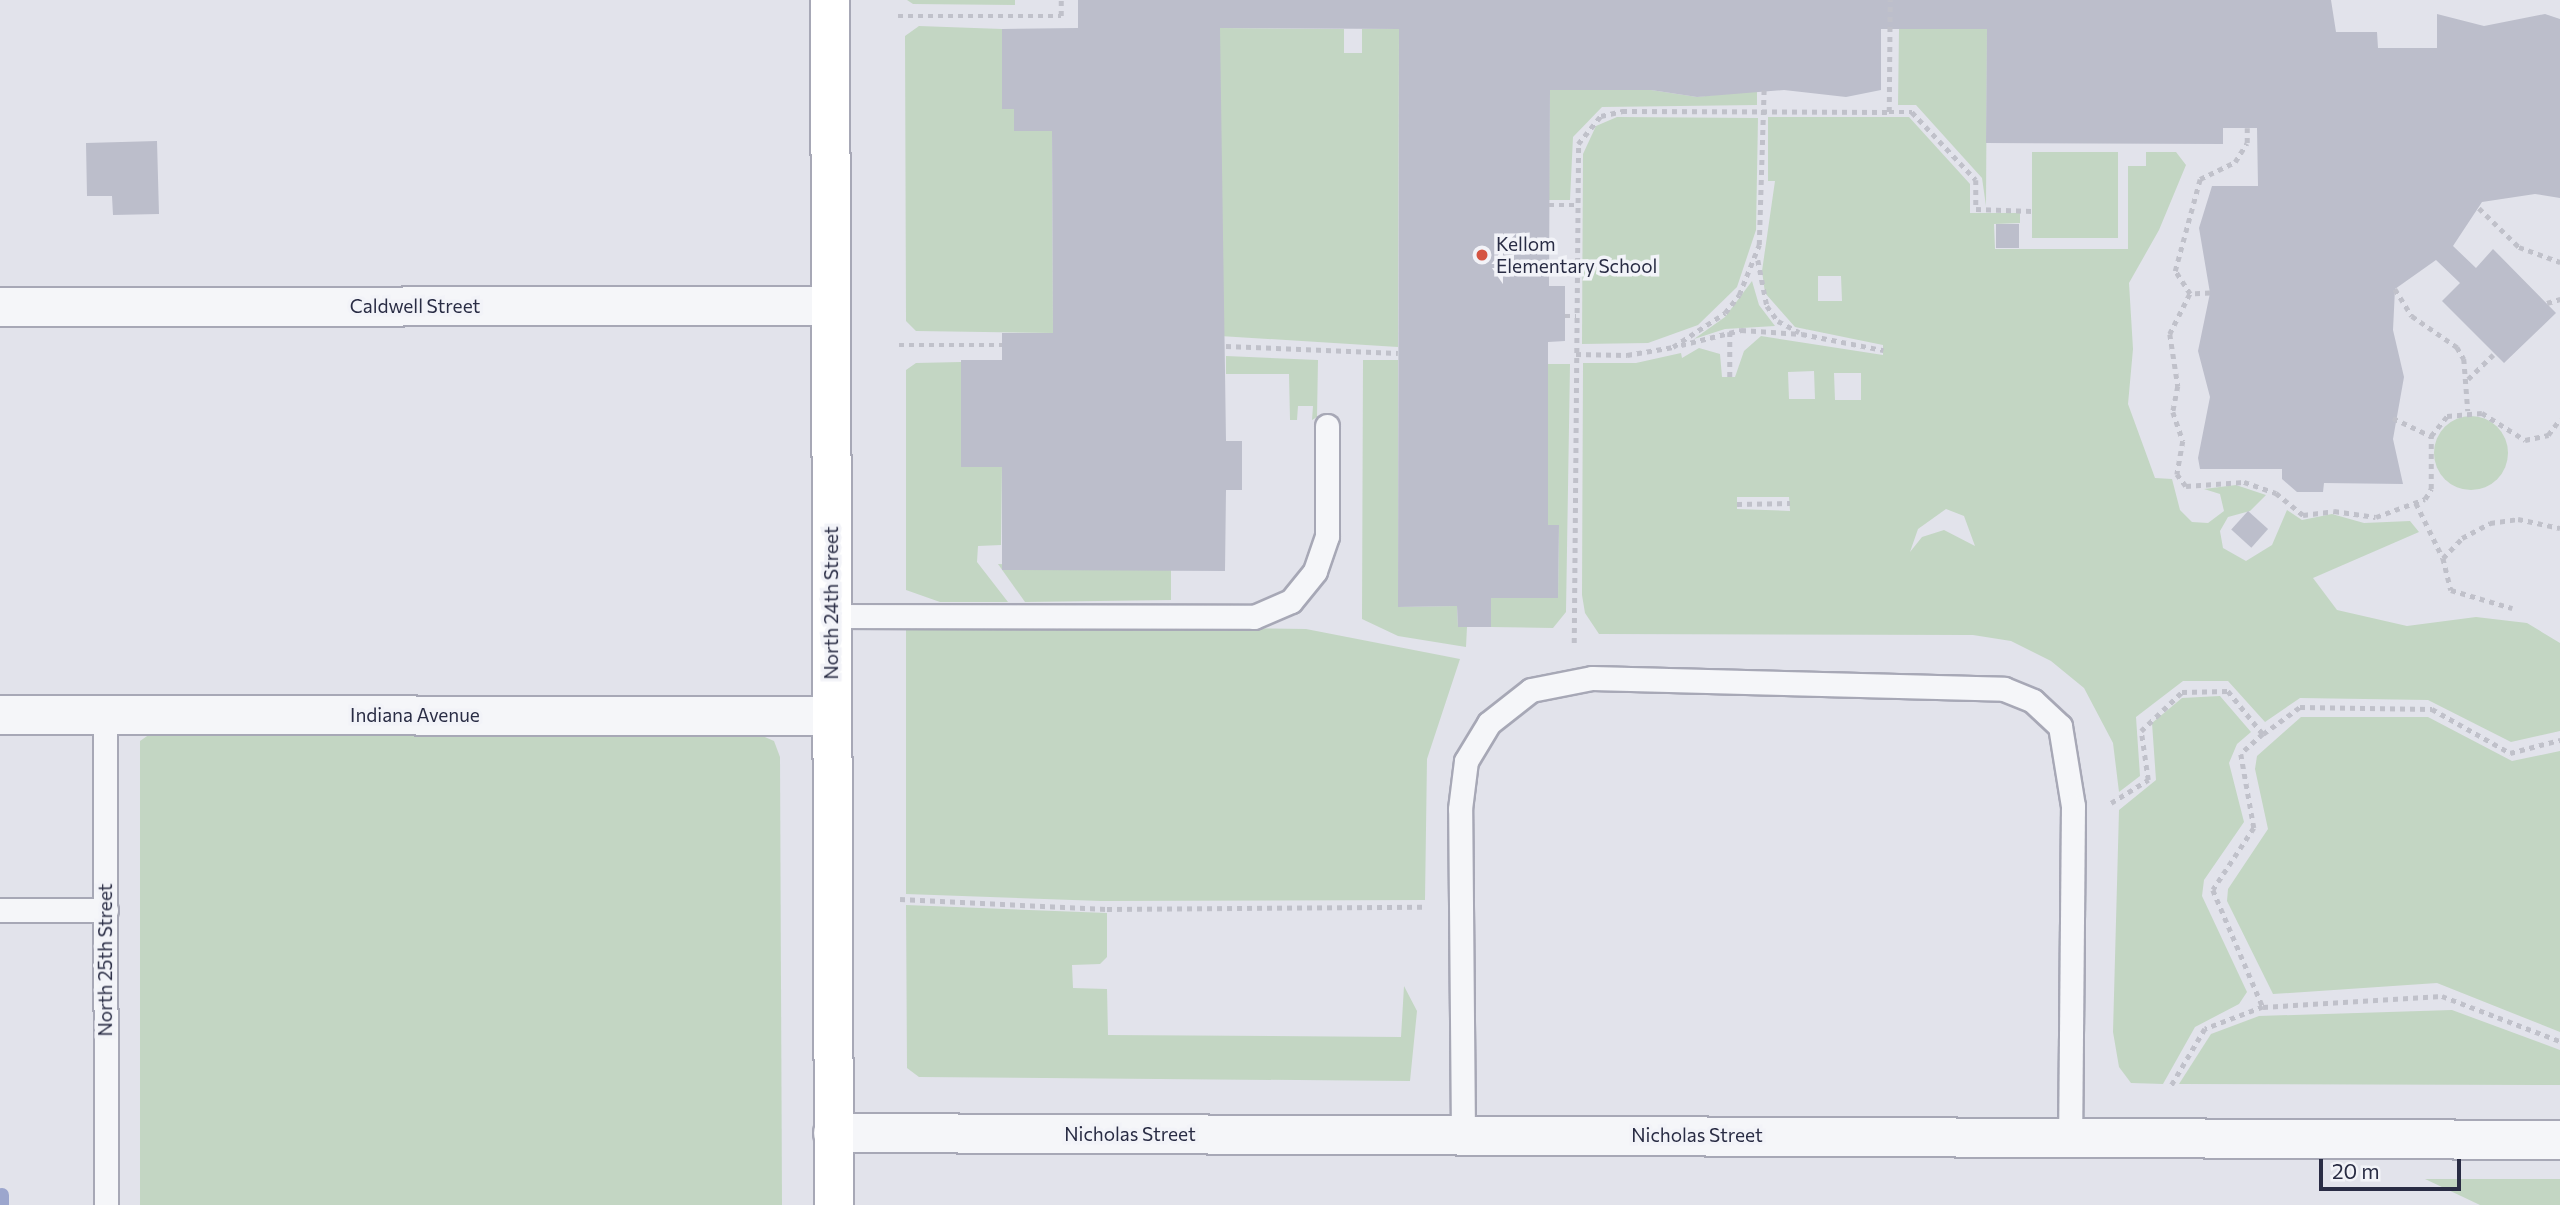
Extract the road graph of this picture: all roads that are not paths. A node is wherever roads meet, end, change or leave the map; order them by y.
1 (830, 0) edge
2 (831, 306) junction
3 (0, 307) edge
4 (1326, 426) dead end
5 (831, 616) junction
6 (0, 715) edge
7 (105, 715) junction
8 (831, 716) junction
9 (0, 910) edge
10 (106, 910) junction
11 (833, 1133) junction
12 (1463, 1134) junction
13 (2070, 1137) junction
14 (2560, 1140) edge
15 (106, 1205) edge
16 (834, 1205) edge

1 - 2 main road, North 24th Street
2 - 3 street, Caldwell Street
2 - 5 main road, North 24th Street
4 - 5 lane
5 - 8 main road, North 24th Street
6 - 7 street, Indiana Avenue
7 - 8 street, Indiana Avenue
7 - 10 lane, North 25th Street
8 - 11 main road, North 24th Street
9 - 10 lane
10 - 15 lane, North 25th Street
11 - 12 street, Nicholas Street
11 - 16 main road, North 24th Street
12 - 13 street, Nicholas Street
12 - 13 lane
13 - 14 street, Nicholas Street

